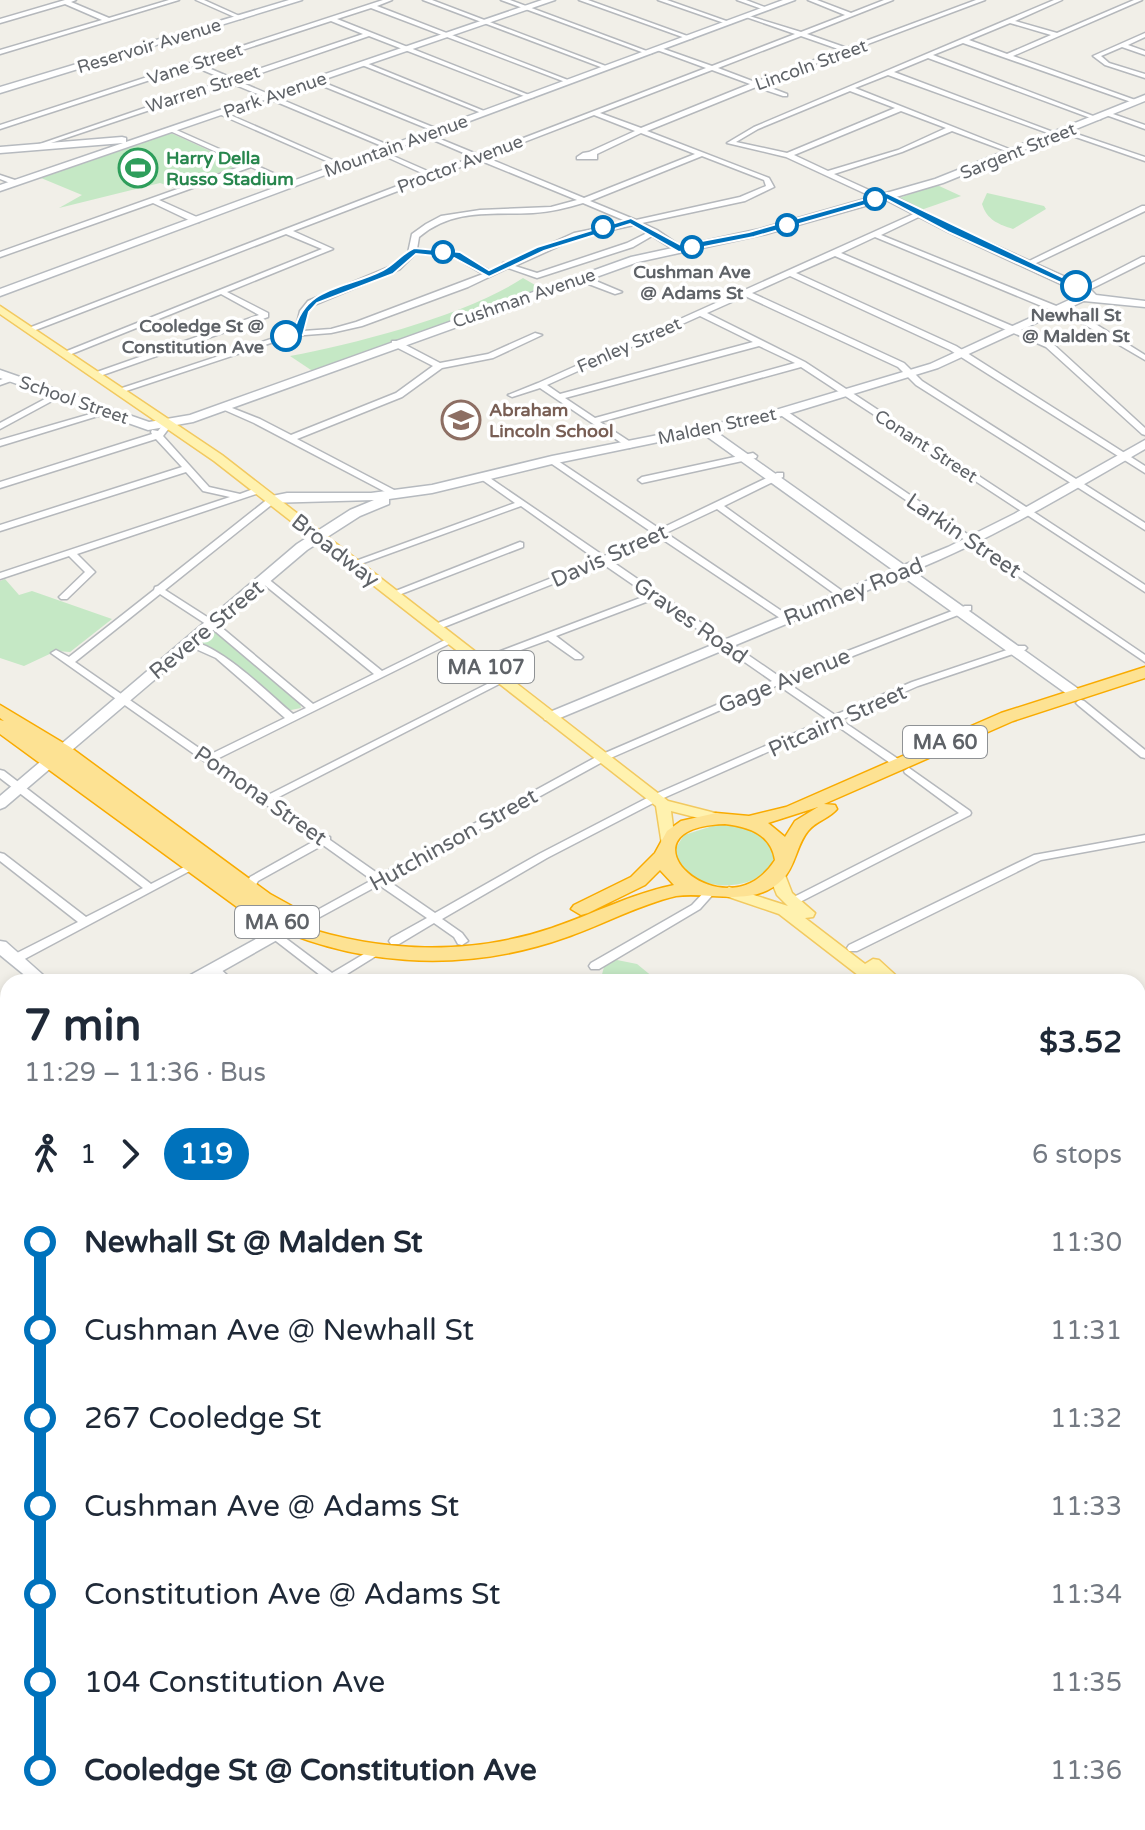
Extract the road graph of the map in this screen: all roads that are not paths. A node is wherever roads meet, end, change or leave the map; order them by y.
1 (176, 0) edge
2 (199, 0) edge
3 (298, 0) edge
4 (389, 0) edge
5 (426, 0) edge
6 (504, 0) edge
7 (551, 0) edge
8 (582, 0) edge
9 (661, 0) edge
10 (740, 0) edge
11 (791, 0) edge
12 (811, 0) edge
13 (890, 0) edge
14 (982, 0) edge
15 (1059, 0) edge
16 (1139, 0) edge
17 (67, 1) edge
18 (370, 6) junction
19 (527, 8) junction
20 (767, 9) junction
21 (851, 15) junction
22 (748, 16) junction
23 (241, 18) junction
24 (331, 19) junction
25 (108, 20) junction
26 (0, 21) edge
27 (1010, 21) junction
28 (486, 22) junction
29 (729, 23) junction
30 (369, 34) junction
31 (802, 34) junction
32 (1058, 35) junction
33 (1145, 35) edge
34 (447, 36) junction
35 (690, 38) junction
36 (963, 41) junction
37 (1123, 45) junction
38 (408, 49) junction
39 (847, 50) junction
40 (654, 51) junction
41 (0, 52) edge
42 (1145, 53) edge
43 (1010, 55) junction
44 (929, 56) junction
45 (193, 64) junction
46 (364, 64) junction
47 (608, 68) junction
48 (711, 68) junction
49 (890, 73) junction
50 (1145, 76) edge
51 (230, 80) junction
52 (315, 81) junction
53 (570, 82) junction
54 (756, 85) junction
55 (851, 89) junction
56 (0, 90) edge
57 (785, 95) dead end
58 (269, 97) junction
59 (531, 97) junction
60 (1143, 99) edge
61 (901, 108) junction
62 (221, 113) junction
63 (486, 113) junction
64 (594, 113) junction
65 (1103, 116) junction
66 (0, 127) edge
67 (1145, 127) edge
68 (952, 128) junction
69 (172, 130) junction
70 (641, 130) junction
71 (438, 131) junction
72 (1062, 133) junction
73 (426, 135) junction
74 (131, 144) junction
75 (37, 146) junction
76 (0, 150) edge
77 (385, 150) junction
78 (1016, 153) junction
79 (591, 154) dead end
80 (701, 154) junction
81 (788, 155) junction
82 (480, 157) junction
83 (1145, 159) edge
84 (251, 165) junction
85 (342, 166) junction
86 (829, 173) junction
87 (432, 175) junction
88 (0, 177) edge
89 (15, 183) junction
90 (294, 184) junction
91 (0, 188) edge
92 (883, 197) junction
93 (582, 199) junction
94 (153, 200) junction
95 (1145, 208) edge
96 (921, 214) junction
97 (196, 220) junction
98 (631, 221) junction
99 (286, 231) junction
100 (654, 232) junction
101 (876, 235) junction
102 (679, 249) junction
103 (414, 251) junction
104 (835, 253) junction
105 (0, 255) edge
106 (1145, 259) edge
107 (1027, 264) junction
108 (506, 265) junction
109 (790, 273) junction
110 (489, 274) junction
111 (581, 278) junction
112 (222, 292) junction
113 (618, 292) dead end
114 (0, 293) edge
115 (745, 293) junction
116 (1088, 293) junction
117 (1144, 304) edge
118 (0, 309) edge
119 (1056, 309) junction
120 (700, 313) junction
121 (30, 329) junction
122 (1013, 329) junction
123 (299, 333) junction
124 (538, 335) dead end
125 (395, 343) junction
126 (760, 343) junction
127 (66, 353) junction
128 (962, 353) junction
129 (1145, 358) edge
130 (802, 364) junction
131 (439, 366) junction
132 (913, 374) junction
133 (97, 375) junction
134 (4, 378) edge
135 (541, 385) junction
136 (120, 390) junction
137 (847, 394) junction
138 (59, 395) junction
139 (512, 395) dead end
140 (559, 397) junction
141 (224, 408) junction
142 (107, 412) junction
143 (782, 412) junction
144 (593, 421) junction
145 (168, 424) junction
146 (0, 426) edge
147 (148, 426) junction
148 (709, 428) junction
149 (1145, 432) edge
150 (159, 435) junction
151 (289, 439) junction
152 (0, 443) edge
153 (1145, 444) edge
154 (629, 445) junction
155 (1124, 456) junction
156 (750, 457) junction
157 (552, 460) junction
158 (188, 468) junction
159 (1145, 470) edge
160 (777, 476) junction
161 (484, 477) junction
162 (642, 480) dead end
163 (1076, 484) junction
164 (0, 485) edge
165 (432, 489) junction
166 (259, 490) junction
167 (395, 494) junction
168 (239, 497) junction
169 (272, 500) junction
170 (522, 503) junction
171 (717, 505) junction
172 (1028, 512) junction
173 (1145, 527) edge
174 (0, 528) edge
175 (660, 533) junction
176 (318, 536) junction
177 (973, 540) junction
178 (520, 545) dead end
179 (71, 553) junction
180 (605, 559) junction
181 (355, 563) junction
182 (905, 568) junction
183 (0, 576) edge
184 (264, 580) junction
185 (158, 589) junction
186 (1145, 589) edge
187 (393, 594) junction
188 (656, 595) junction
189 (842, 595) junction
190 (64, 597) dead end
191 (964, 610) junction
192 (786, 618) junction
193 (212, 624) junction
194 (436, 627) junction
195 (549, 636) junction
196 (452, 640) junction
197 (190, 643) junction
198 (725, 643) junction
199 (1019, 649) junction
200 (56, 653) dead end
201 (578, 657) dead end
202 (1145, 659) edge
203 (70, 661) junction
204 (480, 662) junction
205 (1145, 672) edge
206 (381, 675) junction
207 (502, 680) junction
208 (779, 681) junction
209 (1145, 682) edge
210 (1079, 693) junction
211 (123, 700) junction
212 (312, 708) junction
213 (0, 710) edge
214 (550, 717) junction
215 (291, 718) junction
216 (836, 720) junction
217 (0, 725) edge
218 (1145, 755) edge
219 (58, 756) junction
220 (602, 758) junction
221 (209, 759) junction
222 (903, 767) junction
223 (0, 773) edge
224 (19, 788) junction
225 (268, 799) junction
226 (659, 801) junction
227 (0, 804) edge
228 (718, 818) junction
229 (750, 822) junction
230 (1145, 838) edge
231 (326, 839) junction
232 (665, 849) junction
233 (785, 853) junction
234 (0, 856) edge
235 (194, 866) junction
236 (777, 875) junction
237 (380, 879) junction
238 (150, 888) junction
239 (249, 888) junction
240 (712, 890) junction
241 (792, 902) junction
242 (433, 917) junction
243 (85, 922) junction
244 (289, 928) junction
245 (462, 941) junction
246 (0, 946) edge
247 (387, 946) junction
248 (853, 948) junction
249 (15, 959) junction
250 (595, 966) dead end
251 (214, 970) junction
252 (33, 974) edge
253 (206, 974) edge
254 (219, 974) edge
255 (329, 974) edge
256 (343, 974) edge
257 (868, 974) edge
258 (885, 974) edge

1 - 25 street
2 - 23 street
3 - 23 street, Reservoir Avenue
4 - 18 street, Vane Street
5 - 28 street
6 - 19 street
7 - 19 street, Park Avenue
8 - 35 street
9 - 29 street
10 - 20 street
11 - 20 street, Mountain Avenue
12 - 21 street
13 - 21 street, Proctor Avenue
14 - 39 street, Lincoln Street
15 - 27 street
16 - 32 street
17 - 25 street
17 - 26 street
18 - 24 street, Vane Street
18 - 34 street
19 - 28 street, Park Avenue
19 - 40 street
20 - 22 street, Mountain Avenue
21 - 31 street, Proctor Avenue
22 - 29 street, Mountain Avenue
22 - 31 street
23 - 56 street, Reservoir Avenue
24 - 30 street
24 - 45 street, Vane Street
25 - 41 street
27 - 32 street
27 - 36 street
28 - 34 street, Park Avenue
28 - 47 street
29 - 35 street, Mountain Avenue
30 - 38 street
30 - 51 street, Warren Street
31 - 39 street
31 - 48 street, Proctor Avenue
32 - 43 street
33 - 37 street
34 - 38 street, Park Avenue
34 - 53 street
35 - 40 street, Mountain Avenue
36 - 43 street
36 - 44 street
37 - 42 street
37 - 50 street
38 - 46 street, Park Avenue
38 - 59 street
39 - 54 street, Lincoln Street
40 - 47 street, Mountain Avenue
40 - 48 street
43 - 60 street
44 - 49 street
44 - 65 street
45 - 51 street
45 - 66 street, Vane Street
46 - 52 street, Park Avenue
46 - 63 street
47 - 53 street, Mountain Avenue
48 - 54 street
48 - 64 street, Proctor Avenue
49 - 55 street
49 - 72 street
51 - 58 street
51 - 75 street, Warren Street
52 - 58 street, Park Avenue
52 - 71 street
53 - 59 street, Mountain Avenue
54 - 57 street
54 - 70 street, Lincoln Street
55 - 61 street
55 - 81 street
58 - 62 street, Park Avenue
58 - 77 street
59 - 63 street, Mountain Avenue
60 - 65 street, Sargent Street
61 - 68 street
61 - 81 street
62 - 69 street, Park Avenue
62 - 85 street
63 - 71 street, Mountain Avenue
64 - 70 street
64 - 82 street, Proctor Avenue
65 - 67 street
65 - 72 street, Sargent Street
68 - 78 street
68 - 86 street
69 - 74 street, Park Avenue
69 - 84 street
70 - 79 street, Lincoln Street
70 - 80 street
71 - 73 street, Mountain Avenue
72 - 78 street, Sargent Street
72 - 83 street
73 - 77 street, Mountain Avenue
73 - 82 street
74 - 75 street
74 - 89 street, Park Avenue
75 - 76 street
77 - 85 street, Mountain Avenue
77 - 87 street
78 - 92 street, Sargent Street
80 - 93 street
80 - 98 street
81 - 86 street
82 - 87 street, Proctor Avenue
82 - 93 street
84 - 90 street
84 - 94 street
85 - 90 street, Mountain Avenue
86 - 92 street
87 - 99 street, Proctor Avenue
88 - 89 street
89 - 91 street, Park Avenue
90 - 97 street, Mountain Avenue
92 - 96 street
92 - 102 street, Cushman Avenue
93 - 98 street
93 - 103 street
94 - 97 street
94 - 105 street
95 - 107 street
96 - 101 street, Fenley Street
96 - 107 street
97 - 114 street, Mountain Avenue
98 - 100 street
98 - 108 street
99 - 112 street
99 - 121 street, Proctor Avenue
100 - 102 street
100 - 108 street
101 - 104 street, Fenley Street
101 - 119 street
102 - 111 street, Cushman Avenue
103 - 110 street
103 - 123 street
104 - 109 street, Fenley Street
104 - 122 street
106 - 116 street
107 - 116 street
108 - 110 street
109 - 115 street, Fenley Street
109 - 128 street
110 - 123 street
111 - 113 street
111 - 125 street, Cushman Avenue
112 - 127 street
112 - 133 street
115 - 120 street, Fenley Street
115 - 132 street
116 - 117 street, Malden Street
116 - 119 street, Malden Street
118 - 121 main road, Broadway / MA 107
119 - 122 street, Malden Street
119 - 129 street
120 - 126 street, Conant Street
120 - 135 street, Fenley Street
121 - 127 main road, Broadway / MA 107
122 - 128 street, Malden Street
122 - 149 street
123 - 136 street
124 - 131 street
125 - 131 street
125 - 141 street, Cushman Avenue
126 - 130 street, Conant Street
126 - 140 street
127 - 133 main road, Broadway / MA 107
128 - 132 street, Malden Street
128 - 155 street
130 - 137 street, Conant Street
130 - 144 street
131 - 151 street
132 - 137 street, Malden Street
132 - 163 street
133 - 136 main road, Broadway / MA 107
134 - 138 street, School Street
135 - 139 street, Fenley Street
135 - 140 street
136 - 145 main road, Broadway / MA 107
137 - 143 street, Malden Street
137 - 172 street, Conant Street
138 - 142 street, School Street
138 - 146 street
140 - 144 street
141 - 145 street, Cushman Avenue
141 - 151 street
142 - 147 street, School Street
142 - 152 street
143 - 148 street, Malden Street
143 - 177 street, Larkin Street
144 - 154 street
145 - 147 street, School Street
145 - 150 street
145 - 166 main road, Broadway / MA 107
147 - 150 street, School Street
148 - 154 street, Malden Street
148 - 156 street
150 - 158 street, School Street
150 - 164 street
151 - 167 street
153 - 155 street, Rumney Road
154 - 157 street, Malden Street
155 - 159 street
155 - 163 street, Rumney Road
156 - 160 street
156 - 162 street
157 - 161 street, Malden Street
157 - 175 street
158 - 168 street, School Street
158 - 174 street
160 - 171 street, Davis Street
160 - 182 street
161 - 165 street, Malden Street
161 - 170 street, Graves Road
163 - 172 street, Rumney Road
163 - 173 street
165 - 167 street, Malden Street
165 - 176 street, Revere Street
166 - 168 street
166 - 169 main road, Broadway / MA 107
167 - 169 street, Malden Street
168 - 179 street
169 - 176 main road, Broadway / MA 107
169 - 185 street
170 - 180 street, Graves Road
170 - 181 street
171 - 175 street, Davis Street
171 - 189 street
172 - 177 street, Rumney Road
172 - 186 street, Conant Street
175 - 180 street, Davis Street
175 - 192 street
176 - 181 main road, Broadway / MA 107
176 - 184 street, Revere Street
177 - 182 street, Rumney Road
177 - 202 street, Larkin Street
178 - 187 street
179 - 183 street
179 - 190 street
180 - 188 street, Graves Road
180 - 194 street, Davis Street
181 - 187 main road, Broadway / MA 107
182 - 189 street, Rumney Road
182 - 191 street
184 - 193 street, Revere Street
184 - 206 street
185 - 193 street
185 - 203 street
187 - 194 main road, Broadway / MA 107
188 - 195 street
188 - 198 street, Graves Road
189 - 192 street, Rumney Road
191 - 199 street
191 - 208 street, Gage Avenue
192 - 198 street, Rumney Road
193 - 197 street, Revere Street
193 - 212 street
194 - 196 main road, Broadway / MA 107
195 - 201 street
195 - 204 street
196 - 204 main road, Broadway / MA 107
196 - 206 street
197 - 211 street, Revere Street
197 - 215 street
198 - 208 street, Graves Road
198 - 214 street, Rumney Road
199 - 210 street
199 - 216 street, Pitcairn Street
200 - 203 street, Pomona Street
203 - 211 street, Pomona Street
204 - 207 main road, Broadway / MA 107
205 - 210 highway, MA 60
206 - 212 street
207 - 214 main road, Broadway / MA 107
207 - 225 street
208 - 216 street, Graves Road
208 - 220 street, Gage Avenue
209 - 210 highway, MA 60
210 - 218 street
210 - 222 highway, MA 60
211 - 219 street, Revere Street
211 - 221 street, Pomona Street
212 - 215 street
213 - 219 highway, MA 60
214 - 220 main road, Broadway / MA 107
215 - 221 street
216 - 222 street, Graves Road
216 - 226 street, Pitcairn Street
217 - 219 highway, MA 60
219 - 224 street, Revere Street
219 - 235 highway, MA 60
219 - 239 highway, MA 60
220 - 226 main road, Broadway / MA 107
220 - 237 street, Hutchinson Street
221 - 225 street, Pomona Street
222 - 229 highway, MA 60
222 - 233 highway, MA 60
222 - 241 street, Graves Road
223 - 224 street
224 - 227 street, Revere Street
224 - 238 street
225 - 231 street, Pomona Street
226 - 228 main road, Broadway / MA 107
226 - 232 main road
226 - 242 street, Pitcairn Street
228 - 229 highway, MA 60
228 - 232 highway, MA 60
229 - 233 highway
230 - 248 street
231 - 237 street, Pomona Street
231 - 239 street
232 - 240 highway
232 - 245 highway, MA 60
233 - 236 highway, MA 60
234 - 243 street
235 - 238 street
235 - 244 highway, MA 60
236 - 240 highway, MA 60
236 - 241 main road
237 - 242 street, Pomona Street
237 - 244 street, Hutchinson Street
238 - 243 street
239 - 244 highway, MA 60
240 - 247 highway, MA 60
240 - 250 street
240 - 257 main road
241 - 248 main road
242 - 245 street, Pomona Street
242 - 247 street, Pitcairn Street
243 - 249 street
244 - 247 highway, MA 60
244 - 251 street, Hutchinson Street
244 - 255 street
245 - 247 highway, MA 60
246 - 249 street
247 - 256 street, Pitcairn Street
248 - 258 main road
249 - 252 street
251 - 253 street, Hutchinson Street
251 - 254 street

